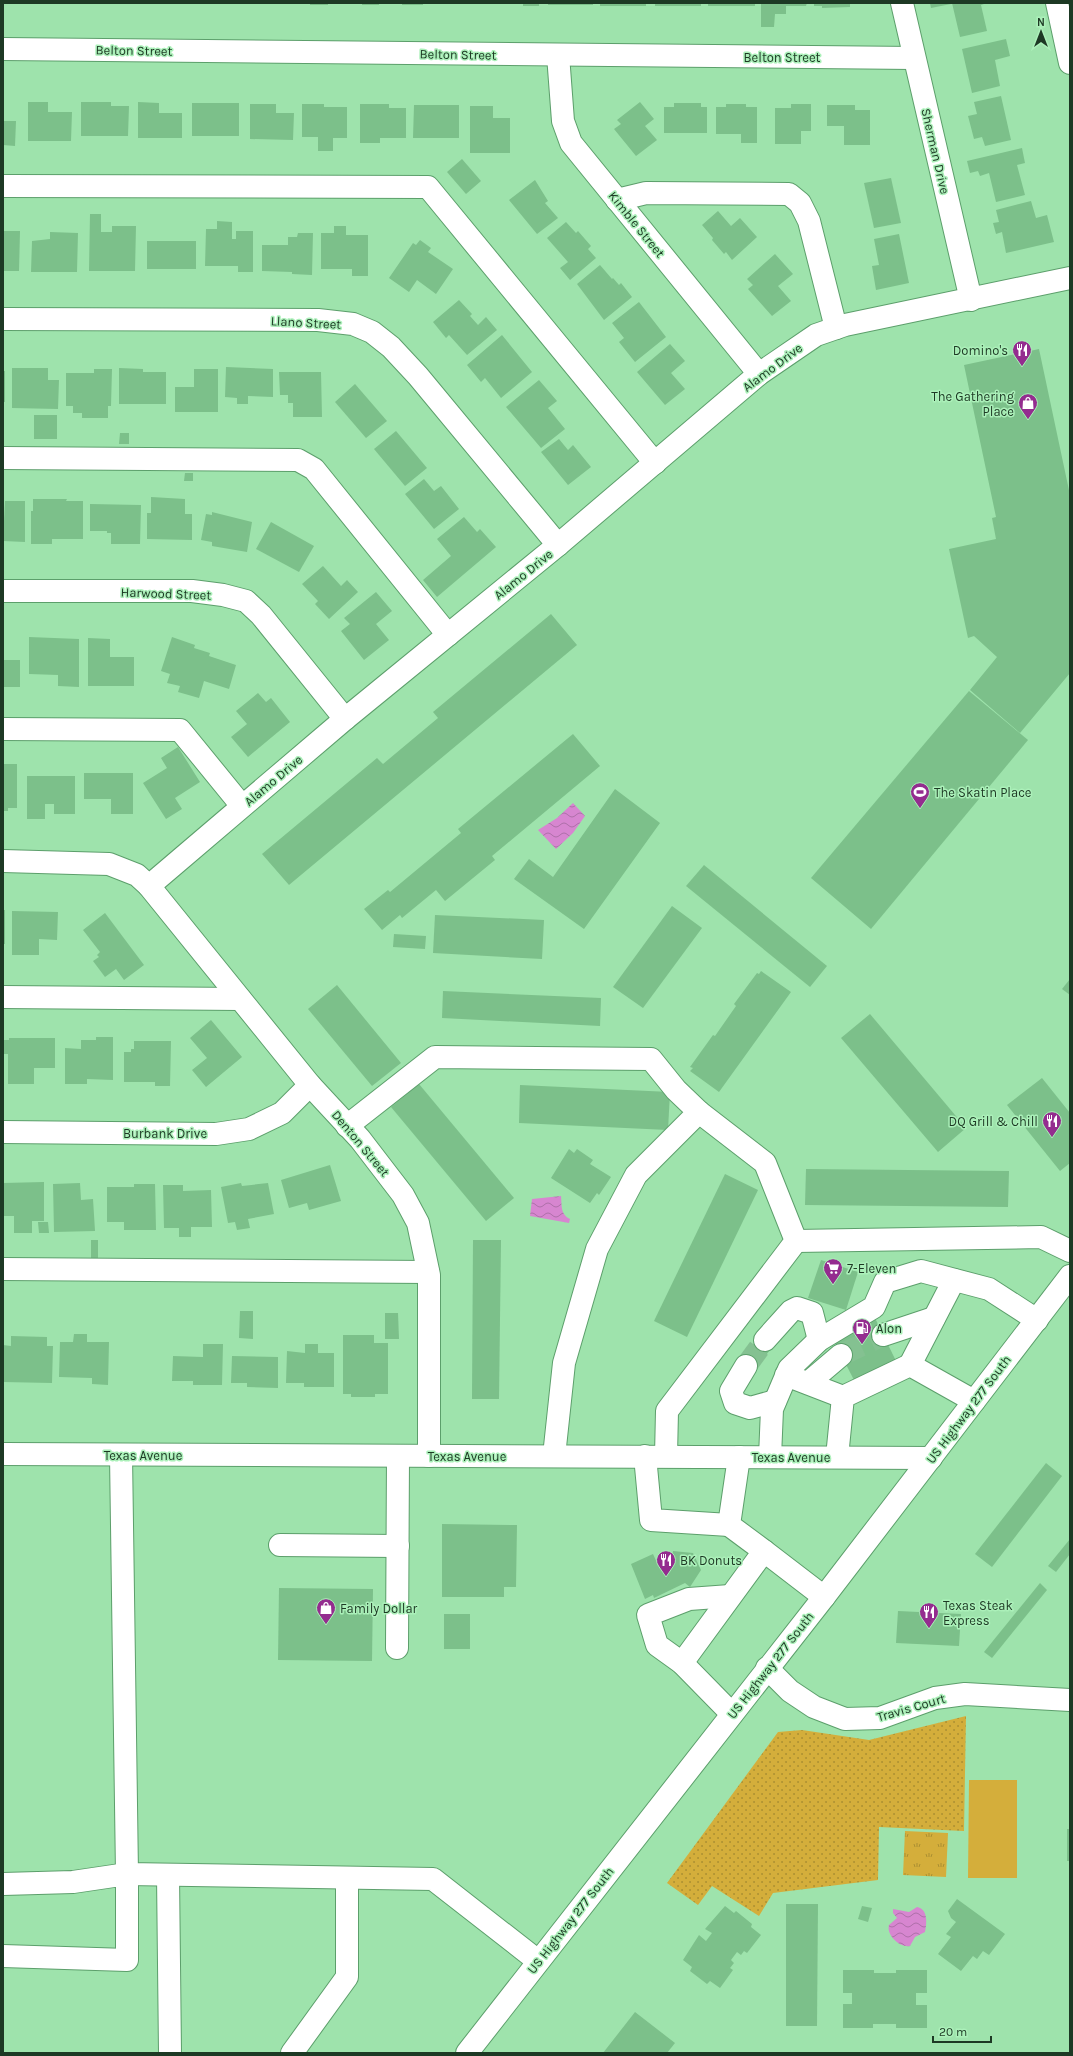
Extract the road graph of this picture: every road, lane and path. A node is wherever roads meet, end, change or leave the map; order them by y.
1 (902, 3) edge
2 (1057, 3) edge
3 (3, 49) edge
4 (558, 55) junction
5 (914, 58) junction
6 (1070, 64) edge
7 (3, 186) edge
8 (617, 200) junction
9 (1070, 278) edge
10 (971, 300) junction
11 (3, 319) edge
12 (836, 328) junction
13 (759, 374) junction
14 (3, 458) edge
15 (655, 463) junction
16 (558, 545) junction
17 (3, 591) edge
18 (448, 635) junction
19 (345, 719) junction
20 (3, 729) edge
21 (242, 806) junction
22 (3, 861) edge
23 (149, 886) junction
24 (3, 996) edge
25 (240, 999) junction
26 (310, 1085) junction
27 (699, 1112) junction
28 (348, 1126) junction
29 (3, 1132) edge
30 (796, 1241) junction
31 (1070, 1251) edge
32 (3, 1269) edge
33 (428, 1272) junction
34 (1070, 1276) edge
35 (954, 1280) junction
36 (934, 1318) junction
37 (1037, 1320) junction
38 (883, 1335) tunnel mouth
39 (765, 1340) tunnel mouth
40 (819, 1340) junction
41 (841, 1355) tunnel mouth
42 (910, 1365) junction
43 (746, 1366) tunnel mouth
44 (786, 1374) junction
45 (808, 1383) junction
46 (843, 1398) junction
47 (775, 1401) junction
48 (974, 1401) junction
49 (3, 1454) edge
50 (121, 1455) junction
51 (398, 1456) junction
52 (429, 1456) junction
53 (554, 1456) junction
54 (645, 1456) junction
55 (666, 1456) junction
56 (739, 1457) junction
57 (770, 1457) junction
58 (838, 1457) junction
59 (931, 1458) junction
60 (729, 1525) junction
61 (280, 1545) dead end
62 (398, 1546) junction
63 (764, 1551) junction
64 (730, 1596) junction
65 (824, 1597) junction
66 (397, 1648) dead end
67 (682, 1663) junction
68 (767, 1668) junction
69 (1070, 1700) edge
70 (732, 1714) junction
71 (127, 1874) junction
72 (168, 1875) junction
73 (347, 1878) junction
74 (3, 1884) edge
75 (3, 1956) edge
76 (538, 1961) junction
77 (170, 2053) edge
78 (292, 2053) edge
79 (467, 2053) edge

1 - 5 main road, Sherman Drive
2 - 6 main road
3 - 4 main road, Belton Street
4 - 5 main road, Belton Street
4 - 8 main road, Kimble Street
5 - 10 main road, Sherman Drive
7 - 15 main road
8 - 12 main road
8 - 13 main road, Kimble Street
9 - 10 main road, Alamo Drive
10 - 12 main road, Alamo Drive
11 - 16 main road, Llano Street
12 - 13 main road, Alamo Drive
13 - 15 main road, Alamo Drive
14 - 18 main road
15 - 16 main road, Alamo Drive
16 - 18 main road, Alamo Drive
17 - 19 main road, Harwood Street
18 - 19 main road, Alamo Drive
19 - 21 main road, Alamo Drive
20 - 21 main road
21 - 23 main road, Alamo Drive
22 - 23 main road
23 - 25 main road, Denton Street
24 - 25 main road
25 - 26 main road, Denton Street
26 - 28 main road, Denton Street
26 - 29 main road, Burbank Drive
27 - 28 main road
27 - 30 main road
27 - 53 main road
28 - 33 main road, Denton Street
30 - 31 main road
30 - 55 main road
32 - 33 main road
33 - 52 main road, Denton Street
34 - 37 main road, US Highway 277 South
35 - 36 main road
35 - 37 main road
35 - 40 main road
36 - 38 main road
36 - 42 main road
37 - 48 main road, US Highway 277 South
39 - 40 main road
40 - 44 main road
41 - 45 main road
42 - 46 main road
42 - 48 main road
43 - 47 main road
44 - 45 main road
44 - 47 main road
45 - 46 main road
46 - 58 main road
47 - 57 main road
48 - 59 main road, US Highway 277 South
49 - 50 main road, Texas Avenue
50 - 51 main road, Texas Avenue
50 - 71 main road
51 - 52 main road, Texas Avenue
51 - 62 main road
52 - 53 main road, Texas Avenue
53 - 54 main road, Texas Avenue
54 - 55 main road, Texas Avenue
54 - 60 main road
55 - 56 main road, Texas Avenue
56 - 57 main road, Texas Avenue
56 - 60 main road
57 - 58 main road, Texas Avenue
58 - 59 main road, Texas Avenue
59 - 65 main road, US Highway 277 South
60 - 63 main road
61 - 62 main road
62 - 66 main road
63 - 64 main road
63 - 65 main road
64 - 67 main road
64 - 67 main road
65 - 68 main road, US Highway 277 South
67 - 70 main road
68 - 69 main road, Travis Court
68 - 70 main road, US Highway 277 South
70 - 76 main road, US Highway 277 South
71 - 72 main road
71 - 74 main road
71 - 75 main road
72 - 73 main road
72 - 77 main road
73 - 76 main road
73 - 78 main road
76 - 79 main road, US Highway 277 South

